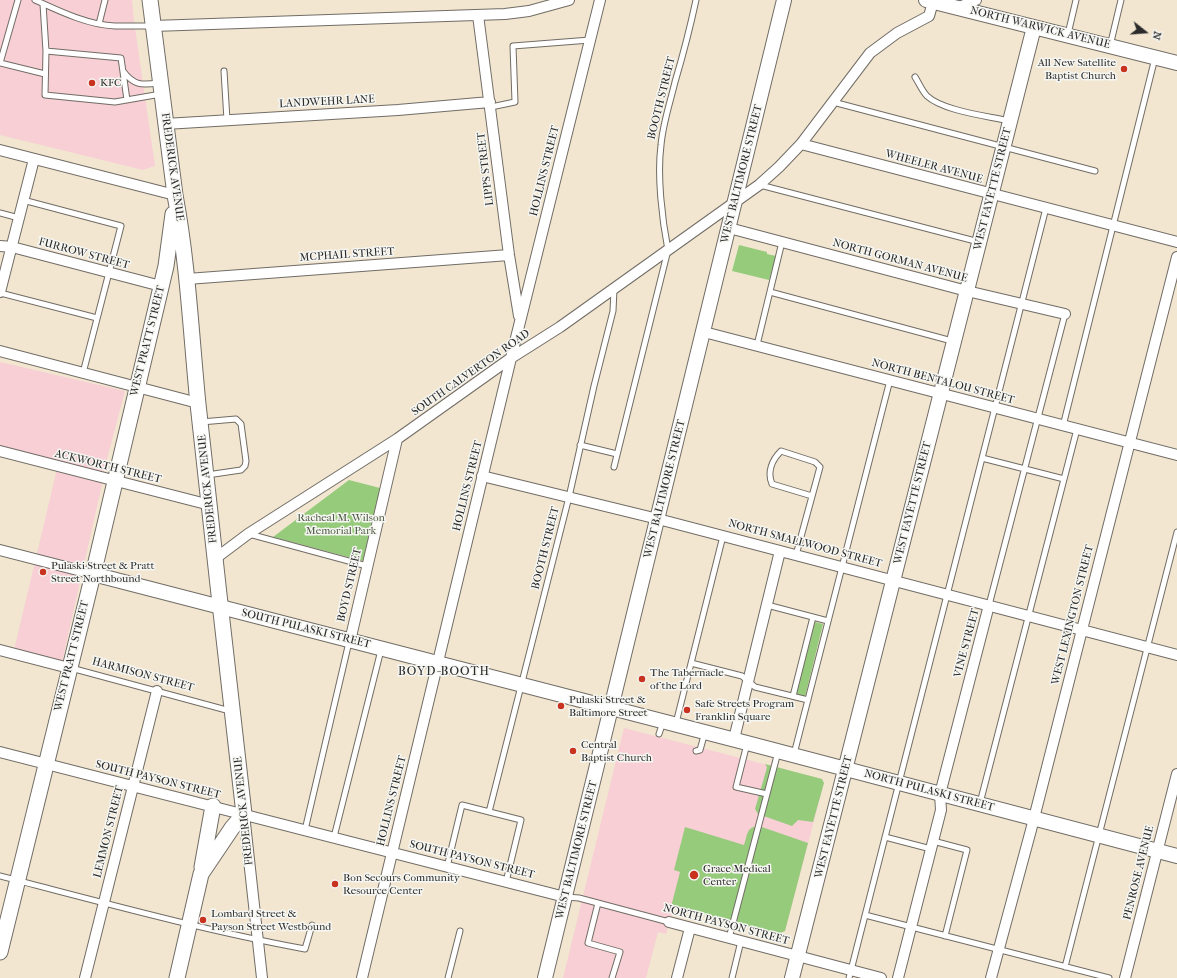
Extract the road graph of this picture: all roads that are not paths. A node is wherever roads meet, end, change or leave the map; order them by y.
1 (18, 0) edge
2 (35, 0) edge
3 (105, 0) edge
4 (150, 0) edge
5 (569, 0) edge
6 (600, 0) edge
7 (696, 0) edge
8 (784, 0) edge
9 (976, 0) edge
10 (1076, 0) edge
11 (1121, 0) edge
12 (930, 1) edge
13 (44, 4) junction
14 (957, 8) junction
15 (478, 15) junction
16 (99, 24) junction
17 (153, 26) junction
18 (1034, 27) junction
19 (1067, 35) junction
20 (590, 40) junction
21 (1110, 46) junction
22 (46, 51) junction
23 (1156, 58) junction
24 (1177, 63) edge
25 (123, 71) junction
26 (224, 71) dead end
27 (45, 74) junction
28 (915, 77) dead end
29 (161, 89) junction
30 (127, 100) junction
31 (834, 102) junction
32 (490, 105) junction
33 (227, 120) junction
34 (1010, 121) junction
35 (166, 124) junction
36 (801, 144) junction
37 (1004, 146) junction
38 (0, 150) edge
39 (34, 159) junction
40 (1095, 170) dead end
41 (759, 185) junction
42 (992, 194) junction
43 (175, 195) junction
44 (23, 200) junction
45 (736, 202) junction
46 (1046, 208) junction
47 (0, 213) edge
48 (19, 218) junction
49 (1113, 226) junction
50 (729, 228) junction
51 (782, 242) junction
52 (980, 242) junction
53 (1177, 242) edge
54 (0, 246) edge
55 (12, 247) junction
56 (668, 250) junction
57 (508, 255) junction
58 (1177, 257) edge
59 (108, 272) junction
60 (187, 279) junction
61 (161, 286) junction
62 (614, 288) junction
63 (967, 291) junction
64 (770, 292) junction
65 (0, 293) edge
66 (1021, 304) junction
67 (1065, 314) joint
68 (97, 318) junction
69 (520, 320) junction
70 (704, 332) junction
71 (954, 341) junction
72 (757, 345) junction
73 (0, 351) edge
74 (511, 358) junction
75 (83, 373) junction
76 (890, 380) junction
77 (136, 387) junction
78 (941, 394) junction
79 (198, 403) junction
80 (995, 408) junction
81 (1038, 419) junction
82 (201, 422) junction
83 (1063, 426) junction
84 (1077, 429) junction
85 (397, 439) junction
86 (1129, 443) junction
87 (580, 445) junction
88 (0, 451) edge
89 (618, 454) junction
90 (1177, 455) edge
91 (982, 458) junction
92 (614, 467) dead end
93 (1025, 468) junction
94 (206, 475) junction
95 (482, 476) junction
96 (1064, 479) junction
97 (115, 481) junction
98 (812, 496) junction
99 (569, 497) junction
100 (210, 505) junction
101 (658, 518) junction
102 (1177, 532) edge
103 (248, 534) junction
104 (723, 536) junction
105 (0, 550) edge
106 (780, 550) junction
107 (796, 554) junction
108 (216, 558) junction
109 (367, 566) junction
110 (842, 567) junction
111 (93, 574) junction
112 (894, 580) junction
113 (947, 594) junction
114 (767, 605) junction
115 (989, 605) junction
116 (221, 608) junction
117 (1029, 616) junction
118 (813, 617) junction
119 (828, 621) junction
120 (1082, 629) junction
121 (350, 641) junction
122 (1148, 647) junction
123 (381, 649) junction
124 (0, 650) edge
125 (1177, 655) edge
126 (437, 663) junction
127 (691, 663) junction
128 (69, 668) junction
129 (748, 682) junction
130 (522, 685) junction
131 (157, 691) junction
132 (793, 696) junction
133 (808, 700) junction
134 (612, 708) junction
135 (233, 712) junction
136 (666, 727) junction
137 (705, 732) junction
138 (741, 741) junction
139 (696, 751) dead end
140 (778, 751) junction
141 (0, 752) edge
142 (794, 755) junction
143 (46, 763) junction
144 (846, 769) junction
145 (1177, 774) edge
146 (898, 783) junction
147 (133, 786) junction
148 (767, 794) junction
149 (940, 794) junction
150 (980, 804) junction
151 (213, 806) junction
152 (489, 812) junction
153 (244, 814) junction
154 (1033, 818) junction
155 (305, 830) junction
156 (1099, 836) junction
157 (885, 837) junction
158 (334, 838) junction
159 (932, 845) junction
160 (1157, 851) junction
161 (392, 852) junction
162 (1177, 856) edge
163 (447, 867) junction
164 (201, 874) junction
165 (0, 876) edge
166 (17, 880) junction
167 (506, 882) junction
168 (565, 897) junction
169 (104, 903) junction
170 (598, 903) junction
171 (865, 916) junction
172 (669, 922) joint
173 (189, 924) junction
174 (312, 924) dead end
175 (911, 927) junction
176 (690, 928) junction
177 (460, 931) dead end
178 (945, 936) junction
179 (729, 938) junction
180 (258, 940) junction
181 (741, 941) junction
182 (998, 950) junction
183 (0, 951) edge
184 (798, 956) junction
185 (1065, 967) junction
186 (850, 974) edge
187 (85, 978) edge
188 (177, 978) edge
189 (262, 978) edge
190 (362, 978) edge
191 (448, 978) edge
192 (545, 978) edge
193 (612, 978) edge
194 (678, 978) edge
195 (732, 978) edge
196 (792, 978) edge
197 (881, 978) edge
198 (898, 978) edge
199 (991, 978) edge
200 (1109, 978) edge
201 (1126, 978) edge

1 - 27 lane
2 - 13 lane
3 - 16 lane
4 - 17 main road, FREDERICK AVENUE
5 - 15 street
6 - 20 street, HOLLINS STREET
7 - 56 lane, BOOTH STREET
8 - 45 street, WEST BALTIMORE STREET
9 - 14 street
10 - 19 lane
11 - 21 lane
12 - 14 street, NORTH WARWICK AVENUE
12 - 31 street, SOUTH CALVERTON ROAD
13 - 16 lane
13 - 22 lane
14 - 18 street, NORTH WARWICK AVENUE
15 - 17 street
15 - 32 street, LIPPS STREET
16 - 17 lane
17 - 29 main road, FREDERICK AVENUE
18 - 19 street, NORTH WARWICK AVENUE
18 - 34 street, WEST FAYETTE STREET
19 - 21 street, NORTH WARWICK AVENUE
20 - 32 lane
20 - 69 street, HOLLINS STREET
21 - 23 street, NORTH WARWICK AVENUE
22 - 25 lane
22 - 27 lane
23 - 24 street, NORTH WARWICK AVENUE
23 - 49 lane
25 - 29 lane
25 - 30 lane
26 - 33 lane
27 - 30 lane
28 - 34 lane
29 - 30 lane
29 - 35 main road, FREDERICK AVENUE
31 - 36 street, SOUTH CALVERTON ROAD
31 - 37 lane
32 - 33 street, LANDWEHR LANE
32 - 57 street, LIPPS STREET
33 - 35 street, LANDWEHR LANE
34 - 37 street, WEST FAYETTE STREET
35 - 43 main road, FREDERICK AVENUE
36 - 41 street, SOUTH CALVERTON ROAD
36 - 42 street, WHEELER AVENUE
37 - 40 lane
37 - 42 street, WEST FAYETTE STREET
38 - 39 street
39 - 43 street
39 - 44 street
41 - 45 street, SOUTH CALVERTON ROAD
41 - 52 lane
42 - 46 street, WHEELER AVENUE
42 - 52 street, WEST FAYETTE STREET
43 - 60 main road, FREDERICK AVENUE
43 - 61 main road, WEST PRATT STREET
44 - 48 street
44 - 59 lane
45 - 50 street, WEST BALTIMORE STREET
45 - 56 street, SOUTH CALVERTON ROAD
46 - 49 street, WHEELER AVENUE
46 - 66 lane
47 - 48 lane
48 - 55 street
49 - 53 street, WHEELER AVENUE
49 - 83 lane
50 - 51 street, NORTH GORMAN AVENUE
50 - 70 street, WEST BALTIMORE STREET
51 - 63 street, NORTH GORMAN AVENUE
51 - 64 lane
52 - 63 street, WEST FAYETTE STREET
54 - 55 street, FURROW STREET
55 - 59 street, FURROW STREET
55 - 65 street
56 - 62 street, SOUTH CALVERTON ROAD
56 - 89 lane
57 - 60 street, MCPHAIL STREET
57 - 69 street, LIPPS STREET
58 - 86 street, WEST LEXINGTON STREET
59 - 61 street, FURROW STREET
59 - 68 lane
60 - 79 main road, FREDERICK AVENUE
61 - 77 main road, WEST PRATT STREET
62 - 74 street, SOUTH CALVERTON ROAD
62 - 87 lane, BOOTH STREET
63 - 66 street, NORTH GORMAN AVENUE
63 - 71 street, WEST FAYETTE STREET
64 - 71 lane
64 - 72 lane
65 - 68 lane
66 - 67 street, NORTH GORMAN AVENUE
66 - 80 lane
67 - 81 lane, VINE STREET
68 - 75 lane
69 - 74 street, HOLLINS STREET
70 - 72 street, NORTH BENTALOU STREET
70 - 101 street, WEST BALTIMORE STREET
71 - 78 street, WEST FAYETTE STREET
72 - 76 street, NORTH BENTALOU STREET
73 - 75 street
74 - 85 street, SOUTH CALVERTON ROAD
74 - 95 street, HOLLINS STREET
75 - 77 street
76 - 78 street, NORTH BENTALOU STREET
76 - 110 lane
77 - 79 street
77 - 97 main road, WEST PRATT STREET
78 - 80 street, NORTH BENTALOU STREET
78 - 112 street, WEST FAYETTE STREET
79 - 82 main road, FREDERICK AVENUE
80 - 81 street, NORTH BENTALOU STREET
80 - 91 lane
81 - 83 street, NORTH BENTALOU STREET
81 - 93 lane, VINE STREET
82 - 94 main road, FREDERICK AVENUE
82 - 94 lane
83 - 84 street, NORTH BENTALOU STREET
84 - 86 street, NORTH BENTALOU STREET
84 - 96 lane
85 - 103 street, SOUTH CALVERTON ROAD
85 - 109 street, BOYD STREET
86 - 90 street, NORTH BENTALOU STREET
86 - 120 street, WEST LEXINGTON STREET
87 - 89 lane
87 - 99 lane, BOOTH STREET
88 - 97 street, ACKWORTH STREET
89 - 92 lane
91 - 93 lane
91 - 113 lane
93 - 96 lane
93 - 115 lane, VINE STREET
94 - 100 main road, FREDERICK AVENUE
95 - 99 street, NORTH SMALLWOOD STREET
95 - 126 street, HOLLINS STREET
96 - 117 lane
97 - 100 street, ACKWORTH STREET
97 - 111 main road, WEST PRATT STREET
98 - 98 lane
98 - 107 lane
99 - 101 street, NORTH SMALLWOOD STREET
99 - 130 lane, BOOTH STREET
100 - 108 main road, FREDERICK AVENUE
101 - 104 street, NORTH SMALLWOOD STREET
101 - 134 street, WEST BALTIMORE STREET
102 - 122 lane
103 - 108 street, SOUTH CALVERTON ROAD
103 - 109 lane
104 - 106 street, NORTH SMALLWOOD STREET
104 - 127 lane
105 - 111 street, SOUTH PULASKI STREET
106 - 107 street, NORTH SMALLWOOD STREET
106 - 114 street
107 - 110 street, NORTH SMALLWOOD STREET
108 - 116 main road, FREDERICK AVENUE
109 - 121 street, BOYD STREET
110 - 112 street, NORTH SMALLWOOD STREET
110 - 119 lane
111 - 116 street, SOUTH PULASKI STREET
111 - 128 main road, WEST PRATT STREET
112 - 113 street, NORTH SMALLWOOD STREET
112 - 144 street, WEST FAYETTE STREET
113 - 115 street, NORTH SMALLWOOD STREET
113 - 146 lane
114 - 118 lane
114 - 129 street
115 - 117 street, NORTH SMALLWOOD STREET
115 - 149 street, VINE STREET
116 - 121 street, SOUTH PULASKI STREET
116 - 135 main road, FREDERICK AVENUE
117 - 120 street, NORTH SMALLWOOD STREET
117 - 150 lane
118 - 119 lane
118 - 132 lane
119 - 133 lane
120 - 122 street, NORTH SMALLWOOD STREET
120 - 154 street, WEST LEXINGTON STREET
121 - 123 street, SOUTH PULASKI STREET
121 - 155 lane, BOYD STREET
122 - 125 street, NORTH SMALLWOOD STREET
122 - 156 lane
123 - 126 street, SOUTH PULASKI STREET
123 - 158 lane
124 - 128 street, HARMISON STREET
126 - 130 street, SOUTH PULASKI STREET
126 - 161 street, HOLLINS STREET
127 - 129 lane
127 - 136 lane
128 - 131 lane, HARMISON STREET
128 - 143 main road, WEST PRATT STREET
129 - 132 lane
129 - 138 street
130 - 134 street, SOUTH PULASKI STREET
130 - 152 lane, BOOTH STREET
131 - 135 lane, HARMISON STREET
131 - 147 street, LEMMON STREET
132 - 133 lane
133 - 142 lane
134 - 136 street, NORTH PULASKI STREET
134 - 168 street, WEST BALTIMORE STREET
135 - 153 main road, FREDERICK AVENUE
136 - 137 street, NORTH PULASKI STREET
137 - 138 street, NORTH PULASKI STREET
137 - 139 lane
138 - 140 street, NORTH PULASKI STREET
138 - 148 lane
140 - 142 street, NORTH PULASKI STREET
140 - 148 lane
141 - 143 street, SOUTH PAYSON STREET
142 - 144 street, NORTH PULASKI STREET
143 - 147 street, SOUTH PAYSON STREET
143 - 166 main road, WEST PRATT STREET
144 - 146 street, NORTH PULASKI STREET
144 - 184 street, WEST FAYETTE STREET
145 - 160 street, PENROSE AVENUE
146 - 149 street, NORTH PULASKI STREET
146 - 157 lane
147 - 151 street, SOUTH PAYSON STREET
147 - 169 street, LEMMON STREET
148 - 179 lane
149 - 150 street, NORTH PULASKI STREET
149 - 159 street, VINE STREET
150 - 154 street, NORTH PULASKI STREET
151 - 153 street, SOUTH PAYSON STREET
151 - 164 main road
152 - 163 lane
152 - 167 lane
153 - 155 street, SOUTH PAYSON STREET
153 - 164 main road
153 - 180 street, FREDERICK AVENUE
154 - 156 street, NORTH PULASKI STREET
154 - 182 street, WEST LEXINGTON STREET
155 - 158 street, SOUTH PAYSON STREET
156 - 160 street, NORTH PULASKI STREET
156 - 185 lane
157 - 159 lane
157 - 171 lane
158 - 161 street, SOUTH PAYSON STREET
159 - 175 street, VINE STREET
159 - 178 lane
160 - 162 street, NORTH PULASKI STREET
160 - 201 street, PENROSE AVENUE
161 - 163 street, SOUTH PAYSON STREET
161 - 190 street, HOLLINS STREET
163 - 167 street, SOUTH PAYSON STREET
164 - 173 main road
165 - 166 lane
166 - 169 lane
166 - 183 main road, WEST PRATT STREET
167 - 168 street, SOUTH PAYSON STREET
168 - 170 lane, NORTH PAYSON STREET
168 - 192 street, WEST BALTIMORE STREET
169 - 173 lane
169 - 187 street, LEMMON STREET
170 - 172 lane, NORTH PAYSON STREET
170 - 193 lane
171 - 175 lane
171 - 186 lane
172 - 176 street, NORTH PAYSON STREET
173 - 180 lane
173 - 188 main road
174 - 180 lane
175 - 178 lane
175 - 198 street, VINE STREET
176 - 179 street, NORTH PAYSON STREET
176 - 194 street
177 - 191 lane
178 - 182 lane
179 - 181 street, NORTH PAYSON STREET
180 - 189 street, FREDERICK AVENUE
181 - 184 street, NORTH PAYSON STREET
181 - 195 lane
182 - 185 lane
182 - 199 street, WEST LEXINGTON STREET
184 - 186 street, NORTH PAYSON STREET
184 - 196 street, WEST FAYETTE STREET
185 - 200 lane
186 - 197 street, NORTH PAYSON STREET

